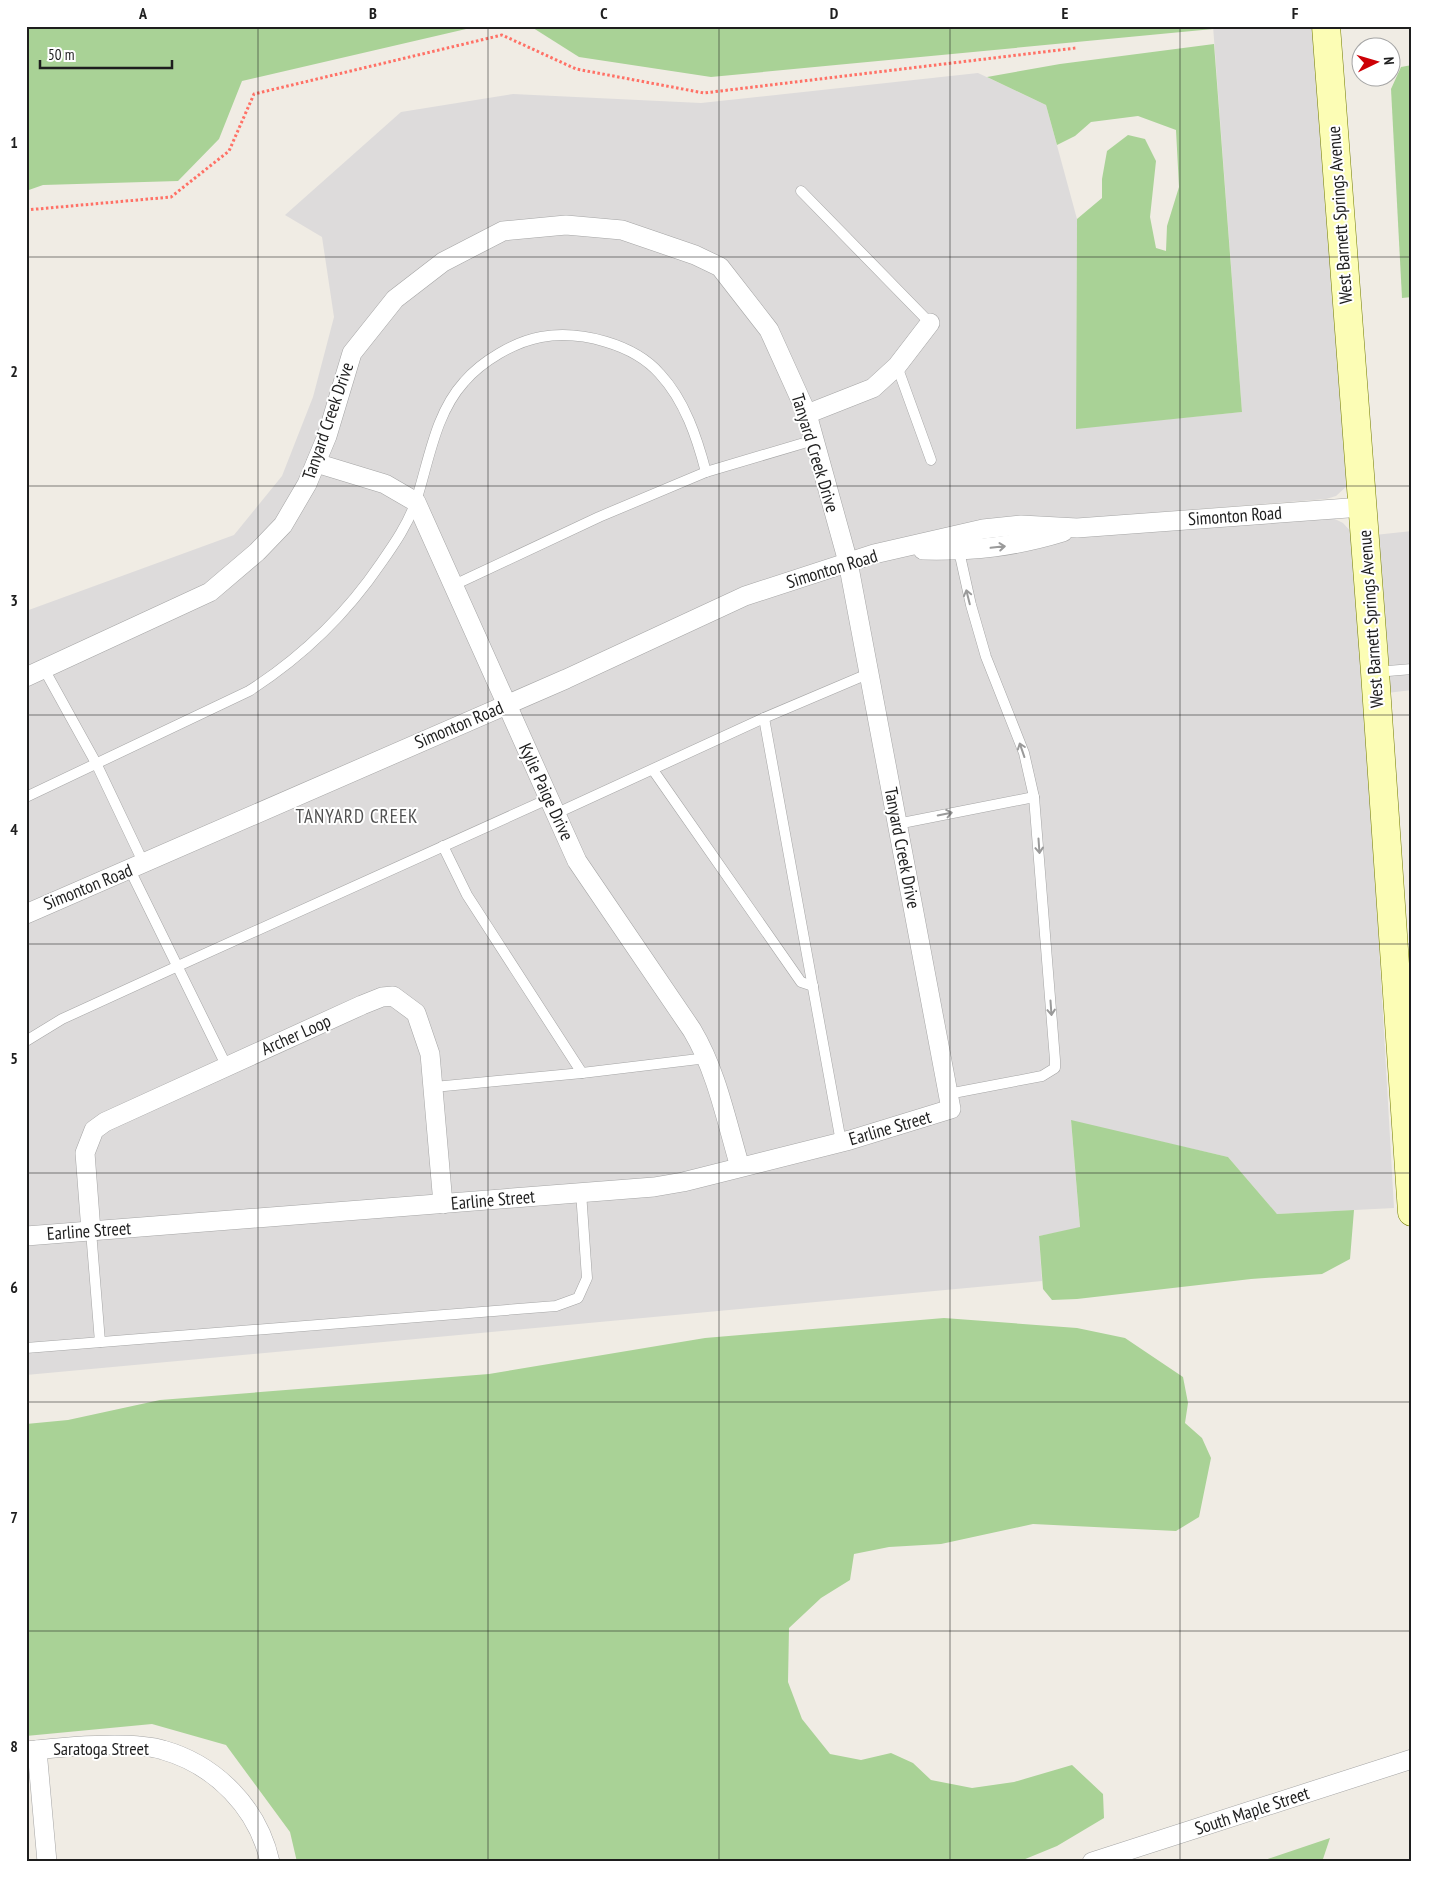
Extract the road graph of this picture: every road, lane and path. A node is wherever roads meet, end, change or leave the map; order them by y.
1 (1326, 26) edge
2 (1076, 48) dead end
3 (802, 191) dead end
4 (26, 210) edge
5 (930, 323) joint
6 (897, 366) junction
7 (807, 414) junction
8 (814, 440) junction
9 (931, 460) dead end
10 (316, 463) junction
11 (706, 472) junction
12 (416, 502) junction
13 (1362, 507) junction
14 (1077, 528) junction
15 (897, 550) junction
16 (959, 551) junction
17 (848, 562) junction
18 (454, 585) junction
19 (44, 669) junction
20 (1412, 669) edge
21 (1375, 672) junction
22 (870, 673) junction
23 (26, 677) edge
24 (506, 705) junction
25 (764, 718) junction
26 (96, 763) junction
27 (653, 770) junction
28 (26, 797) edge
29 (1034, 797) junction
30 (552, 807) junction
31 (897, 824) junction
32 (443, 846) junction
33 (137, 867) junction
34 (26, 914) edge
35 (178, 966) junction
36 (813, 986) junction
37 (26, 1041) edge
38 (707, 1058) junction
39 (228, 1066) junction
40 (582, 1073) junction
41 (434, 1087) junction
42 (950, 1102) junction
43 (841, 1142) junction
44 (740, 1167) junction
45 (581, 1192) junction
46 (443, 1204) junction
47 (1412, 1212) edge
48 (91, 1231) junction
49 (26, 1236) edge
50 (100, 1342) junction
51 (26, 1348) edge
52 (31, 1751) edge
53 (1412, 1759) edge
54 (47, 1862) edge
55 (270, 1862) edge
56 (1092, 1862) edge

1 - 13 street, West Barnett Springs Avenue
2 - 4 path
3 - 5 lane
5 - 6 street
6 - 7 street
6 - 9 lane
7 - 8 street, Tanyard Creek Drive
7 - 10 street, Tanyard Creek Drive
8 - 11 lane
8 - 17 street, Tanyard Creek Drive
10 - 12 street
10 - 19 street, Tanyard Creek Drive
11 - 12 lane
11 - 18 lane
12 - 18 street, Kylie Paige Drive
12 - 26 lane
13 - 14 street, Simonton Road
13 - 21 street, West Barnett Springs Avenue
14 - 15 street, Simonton Road
16 -> 14 street, Simonton Road
15 - 16 street, Simonton Road
15 - 17 street, Simonton Road
29 -> 16 lane
17 - 22 street, Tanyard Creek Drive
17 - 24 street, Simonton Road
18 - 24 street, Kylie Paige Drive
19 - 23 street, Tanyard Creek Drive
19 - 26 lane
20 - 21 lane
21 - 47 street, West Barnett Springs Avenue
22 - 25 lane
22 - 31 street, Tanyard Creek Drive
24 - 30 street, Kylie Paige Drive
24 - 33 street, Simonton Road
25 - 27 lane
25 - 36 lane
26 - 28 lane
26 - 33 lane
27 - 30 lane
27 - 36 lane
31 -> 29 lane
29 -> 42 lane
30 - 32 lane
30 - 38 street, Kylie Paige Drive
31 - 42 street, Tanyard Creek Drive
32 - 35 lane
32 - 40 lane
33 - 34 street, Simonton Road
33 - 35 lane
35 - 37 lane
35 - 39 lane
36 - 43 lane
38 - 40 lane
38 - 44 street, Kylie Paige Drive
39 - 41 street, Archer Loop
39 - 48 street, Archer Loop
40 - 41 lane
41 - 46 street, Archer Loop
42 - 43 street, Earline Street
43 - 44 street, Earline Street
44 - 45 street, Earline Street
45 - 46 street, Earline Street
45 - 50 lane
46 - 48 street, Earline Street
48 - 49 street, Earline Street
48 - 50 lane
50 - 51 lane
52 - 54 street
52 - 55 street, Saratoga Street
53 - 56 street, South Maple Street

